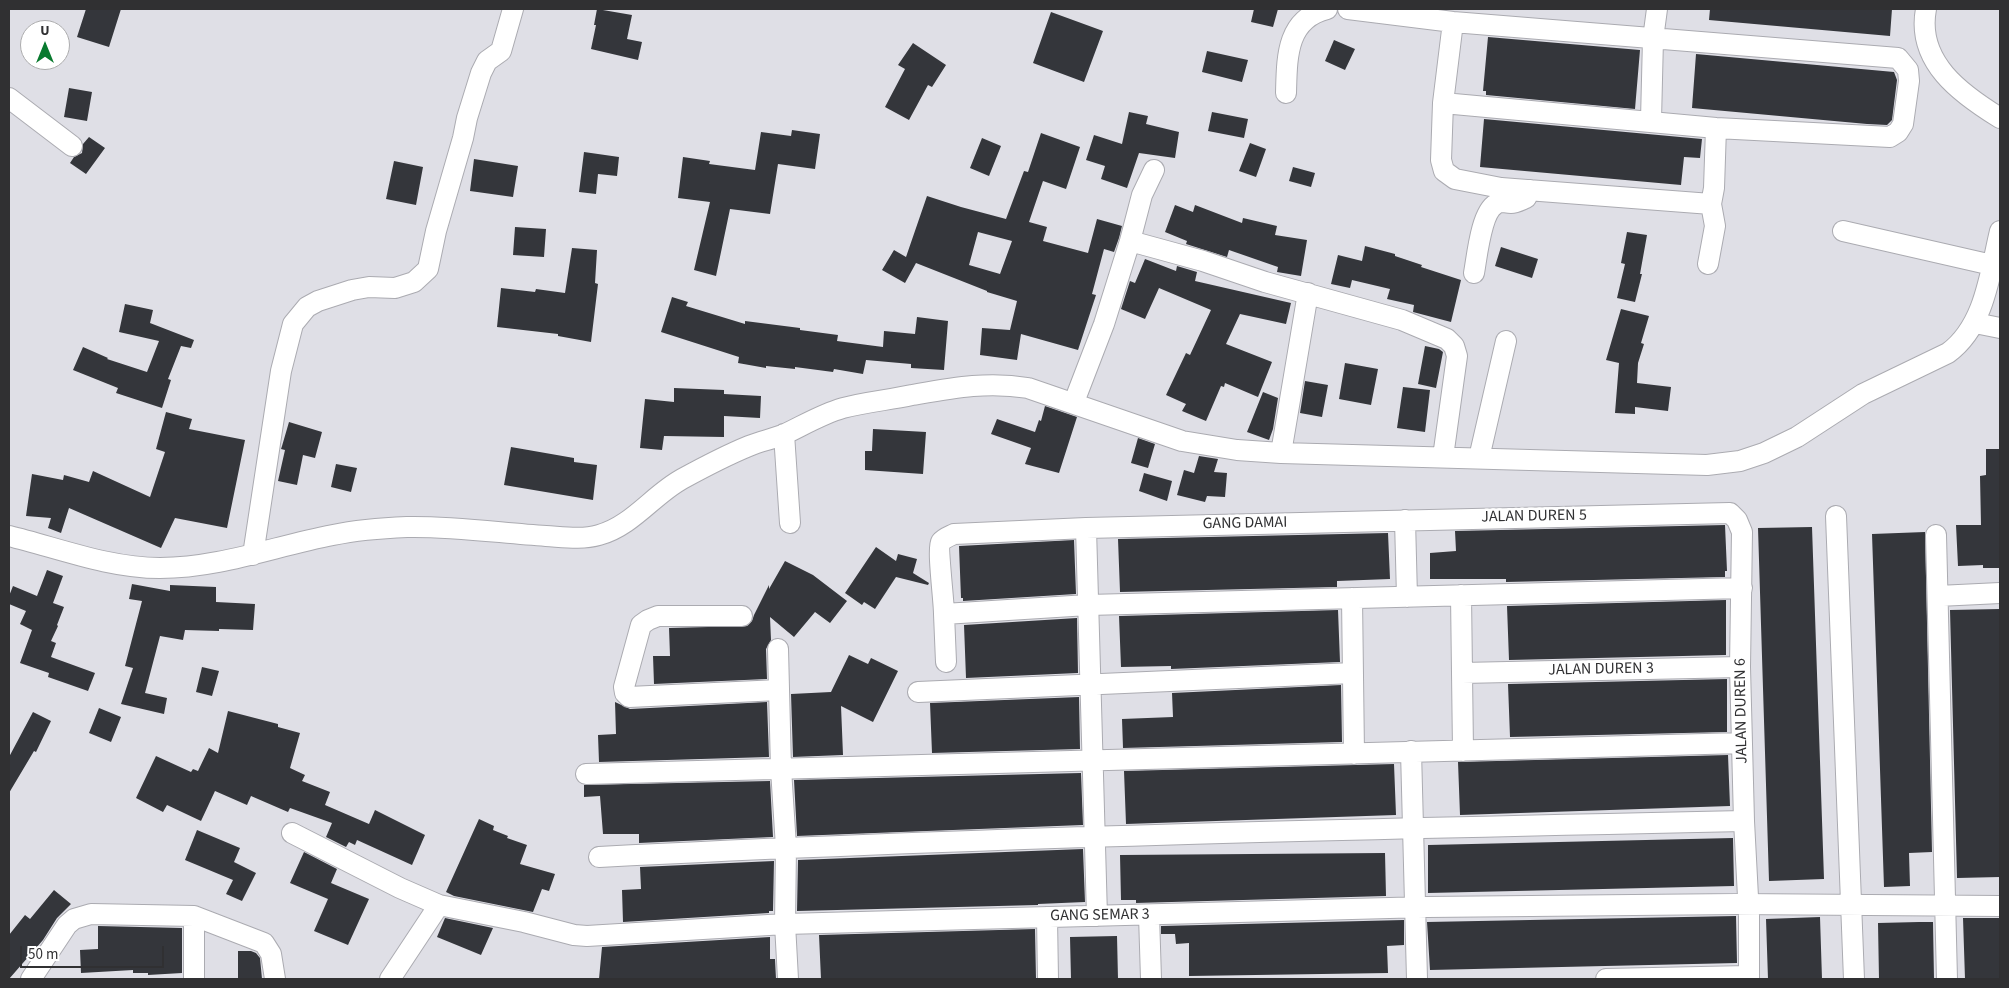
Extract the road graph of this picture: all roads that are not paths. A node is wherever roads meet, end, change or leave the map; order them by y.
1 (513, 9) edge
2 (1327, 9) edge
3 (1348, 9) edge
4 (1657, 9) edge
5 (1926, 9) edge
6 (1453, 22) junction
7 (1653, 39) junction
8 (1286, 94) dead end
9 (9, 98) edge
10 (1444, 103) junction
11 (2000, 118) edge
12 (1651, 120) junction
13 (1716, 128) junction
14 (72, 146) dead end
15 (1154, 170) dead end
16 (1530, 190) junction
17 (1711, 204) junction
18 (1843, 231) dead end
19 (2000, 231) edge
20 (1130, 241) junction
21 (1708, 264) dead end
22 (1992, 265) junction
23 (1474, 273) dead end
24 (1308, 293) junction
25 (1975, 323) junction
26 (2000, 328) edge
27 (1506, 341) dead end
28 (1074, 402) junction
29 (784, 434) junction
30 (1281, 453) junction
31 (1443, 457) junction
32 (1479, 458) junction
33 (1836, 516) dead end
34 (1405, 520) junction
35 (1737, 520) joint
36 (790, 523) dead end
37 (1086, 528) junction
38 (1936, 535) dead end
39 (9, 536) edge
40 (253, 555) junction
41 (1742, 588) junction
42 (2000, 593) edge
43 (1461, 595) junction
44 (1938, 596) junction
45 (1407, 597) junction
46 (1352, 598) junction
47 (1088, 604) junction
48 (944, 614) junction
49 (742, 616) dead end
50 (778, 649) dead end
51 (946, 662) dead end
52 (1740, 667) junction
53 (1353, 673) junction
54 (1462, 673) junction
55 (1091, 685) junction
56 (779, 690) junction
57 (918, 692) dead end
58 (1742, 743) junction
59 (1412, 751) junction
60 (1464, 751) junction
61 (1354, 754) junction
62 (1093, 760) junction
63 (781, 769) junction
64 (586, 774) dead end
65 (1744, 821) junction
66 (1413, 828) junction
67 (292, 833) dead end
68 (1095, 837) junction
69 (786, 847) junction
70 (599, 857) dead end
71 (1748, 904) junction
72 (439, 905) junction
73 (1853, 906) junction
74 (1946, 906) junction
75 (2000, 906) edge
76 (1416, 908) junction
77 (1149, 915) junction
78 (194, 916) junction
79 (1097, 916) junction
80 (1047, 917) junction
81 (785, 924) junction
82 (1748, 977) edge
83 (31, 979) edge
84 (194, 979) edge
85 (275, 979) edge
86 (390, 979) edge
87 (788, 979) edge
88 (1048, 979) edge
89 (1151, 979) edge
90 (1417, 979) edge
91 (1606, 979) edge
92 (1854, 979) edge
93 (1947, 979) edge

1 - 40 street
2 - 8 street
3 - 6 street
4 - 7 street
5 - 11 street
6 - 7 street
6 - 10 street
7 - 12 street
7 - 13 street
9 - 14 street
10 - 12 street
10 - 16 street
12 - 13 street
13 - 17 street
15 - 20 street
16 - 17 street
16 - 23 street
17 - 21 street
18 - 22 street
19 - 22 street
20 - 24 street
20 - 28 street
22 - 25 street
24 - 30 street
24 - 31 street
25 - 26 street
25 - 32 street
27 - 32 street
28 - 29 street
28 - 30 street
29 - 36 street
29 - 40 street
30 - 31 street
31 - 32 street
33 - 73 street
34 - 35 street, JALAN DUREN 5
34 - 37 street, GANG DAMAI
34 - 45 street
35 - 41 street, JALAN DUREN 6
37 - 47 street
37 - 48 street, GANG DAMAI
38 - 44 street
39 - 40 street
41 - 43 street
41 - 52 street, JALAN DUREN 6
42 - 44 street
43 - 45 street
43 - 54 street
44 - 74 street
45 - 46 street
46 - 47 street
46 - 53 street
47 - 48 street
47 - 55 street
48 - 51 street, GANG DAMAI
49 - 56 street
50 - 56 street
52 - 54 street, JALAN DUREN 3
52 - 58 street, JALAN DUREN 6
53 - 55 street
53 - 61 street
54 - 60 street
55 - 57 street
55 - 62 street
56 - 63 street
58 - 60 street
58 - 65 street, JALAN DUREN 6
59 - 60 street
59 - 61 street
59 - 66 street
61 - 62 street
62 - 63 street
62 - 68 street
63 - 64 street
63 - 69 street
65 - 66 street
65 - 71 street, JALAN DUREN 6
66 - 68 street
66 - 76 street
67 - 72 street, GANG SEMAR 3
68 - 69 street
68 - 79 street
69 - 70 street
69 - 81 street
71 - 73 street, GANG SEMAR 3
71 - 76 street, GANG SEMAR 3
71 - 82 street, JALAN DUREN 6
72 - 81 street, GANG SEMAR 3
72 - 86 street
73 - 74 street, GANG SEMAR 3
73 - 92 street
74 - 75 street, GANG SEMAR 3
74 - 93 street
76 - 77 street, GANG SEMAR 3
76 - 90 street
77 - 79 street, GANG SEMAR 3
77 - 89 street
78 - 83 street
78 - 84 street
78 - 85 street
79 - 80 street, GANG SEMAR 3
80 - 81 street, GANG SEMAR 3
80 - 88 street
81 - 87 street
82 - 91 street

